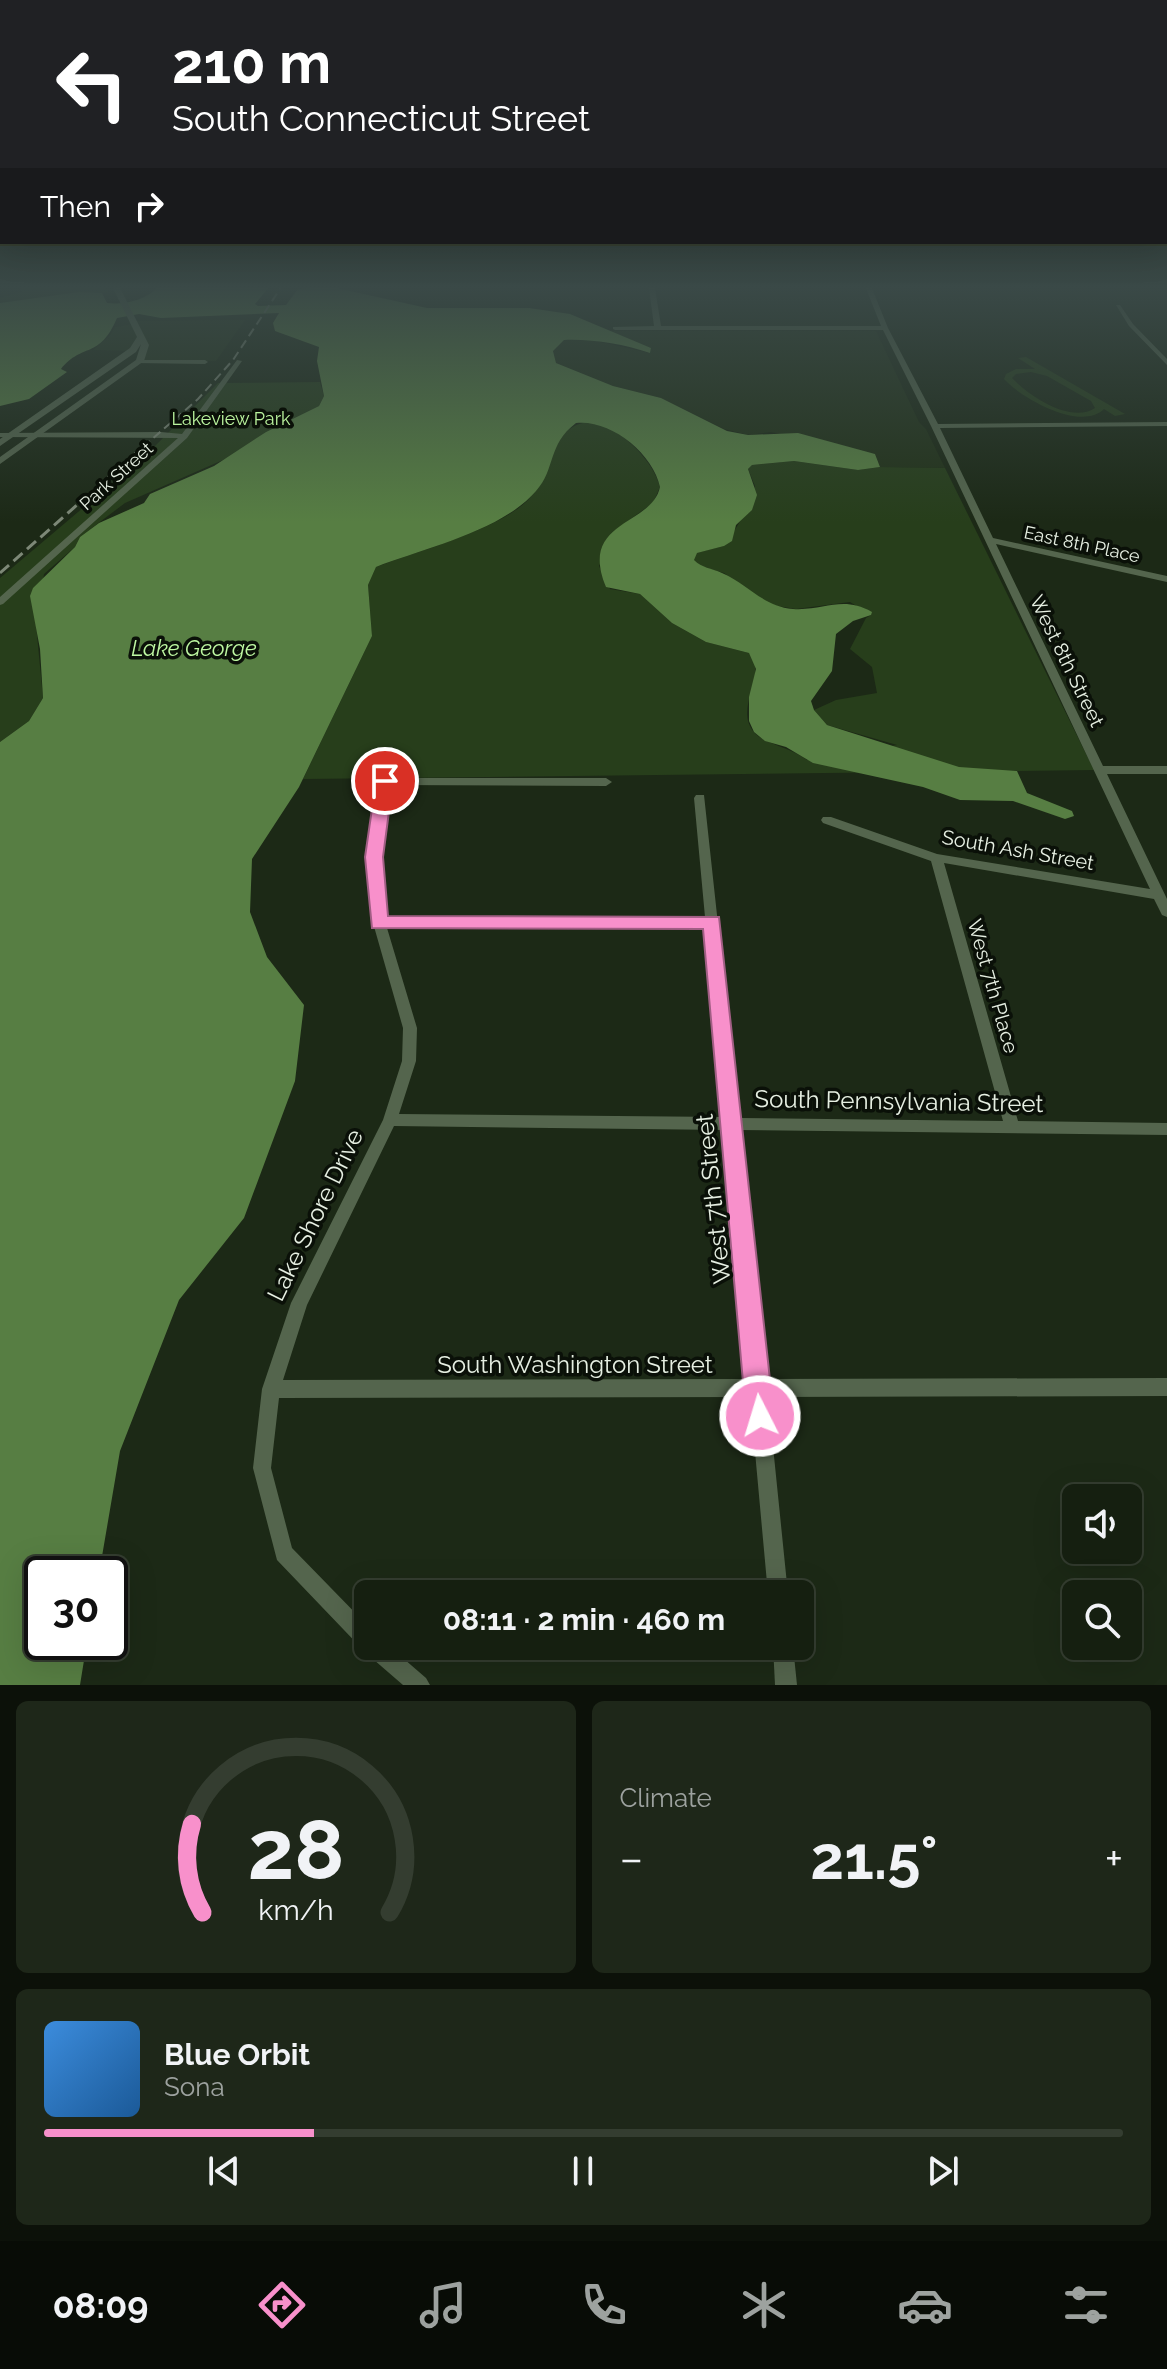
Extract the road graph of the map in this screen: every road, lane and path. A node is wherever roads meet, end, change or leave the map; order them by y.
1 (112, 365) edge
2 (134, 365) edge
3 (236, 365) edge
4 (904, 365) edge
5 (1167, 424) edge
6 (935, 426) junction
7 (38, 434) junction
8 (0, 435) edge
9 (12, 435) junction
10 (184, 436) junction
11 (0, 443) edge
12 (0, 461) edge
13 (989, 540) junction
14 (1167, 579) edge
15 (0, 602) edge
16 (1099, 770) junction
17 (1167, 770) edge
18 (606, 782) dead end
19 (700, 798) dead end
20 (827, 820) dead end
21 (936, 858) junction
22 (1159, 895) junction
23 (1167, 912) edge
24 (712, 922) junction
25 (379, 923) junction
26 (390, 1120) junction
27 (732, 1123) junction
28 (1012, 1126) junction
29 (1167, 1129) edge
30 (757, 1387) junction
31 (1167, 1387) edge
32 (271, 1389) junction
33 (777, 1580) edge
34 (354, 1626) edge
35 (390, 1660) edge
36 (784, 1660) edge
37 (419, 1685) edge
38 (786, 1685) edge

1 - 9 street
2 - 7 street
3 - 10 street, Park Street
4 - 6 street, West 8th Street
5 - 6 street
6 - 13 street, West 8th Street
7 - 9 street
7 - 10 street
7 - 12 street
8 - 9 street
9 - 11 street
10 - 15 street, Park Street
13 - 14 street, East 8th Place
13 - 16 street, West 8th Street
16 - 17 street
16 - 22 street, West 8th Street
18 - 25 street, Lake Shore Drive
19 - 24 street, West 7th Street
20 - 21 street, South Ash Street
21 - 22 street, South Ash Street
21 - 28 street, West 7th Place
22 - 23 street, West 8th Street
24 - 25 street
24 - 27 street, West 7th Street
25 - 26 street, Lake Shore Drive
26 - 27 street, South Pennsylvania Street
26 - 32 street, Lake Shore Drive
27 - 28 street, South Pennsylvania Street
27 - 30 street, West 7th Street
28 - 29 street, South Pennsylvania Street
30 - 31 street, South Washington Street
30 - 32 street, South Washington Street
30 - 33 street, West 7th Street
32 - 34 street, Lake Shore Drive
35 - 37 street
36 - 38 street

